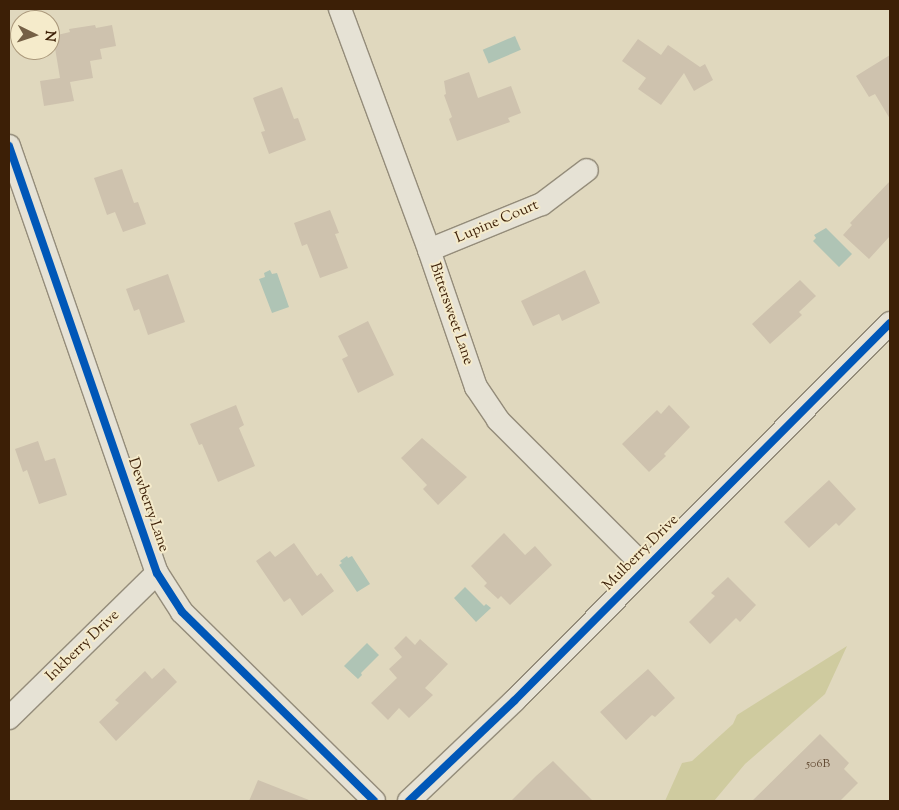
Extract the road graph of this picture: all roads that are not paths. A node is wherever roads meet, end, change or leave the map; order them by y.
1 (340, 9) edge
2 (9, 146) edge
3 (587, 170) dead end
4 (429, 250) junction
5 (890, 323) edge
6 (645, 567) junction
7 (157, 573) junction
8 (9, 718) edge
9 (374, 801) edge
10 (409, 801) edge

1 - 4 street, Bittersweet Lane
2 - 7 street, Dewberry Lane
3 - 4 street, Lupine Court
4 - 6 street, Bittersweet Lane
5 - 6 street, Mulberry Drive
6 - 10 street, Mulberry Drive
7 - 8 street, Inkberry Drive
7 - 9 street, Dewberry Lane

